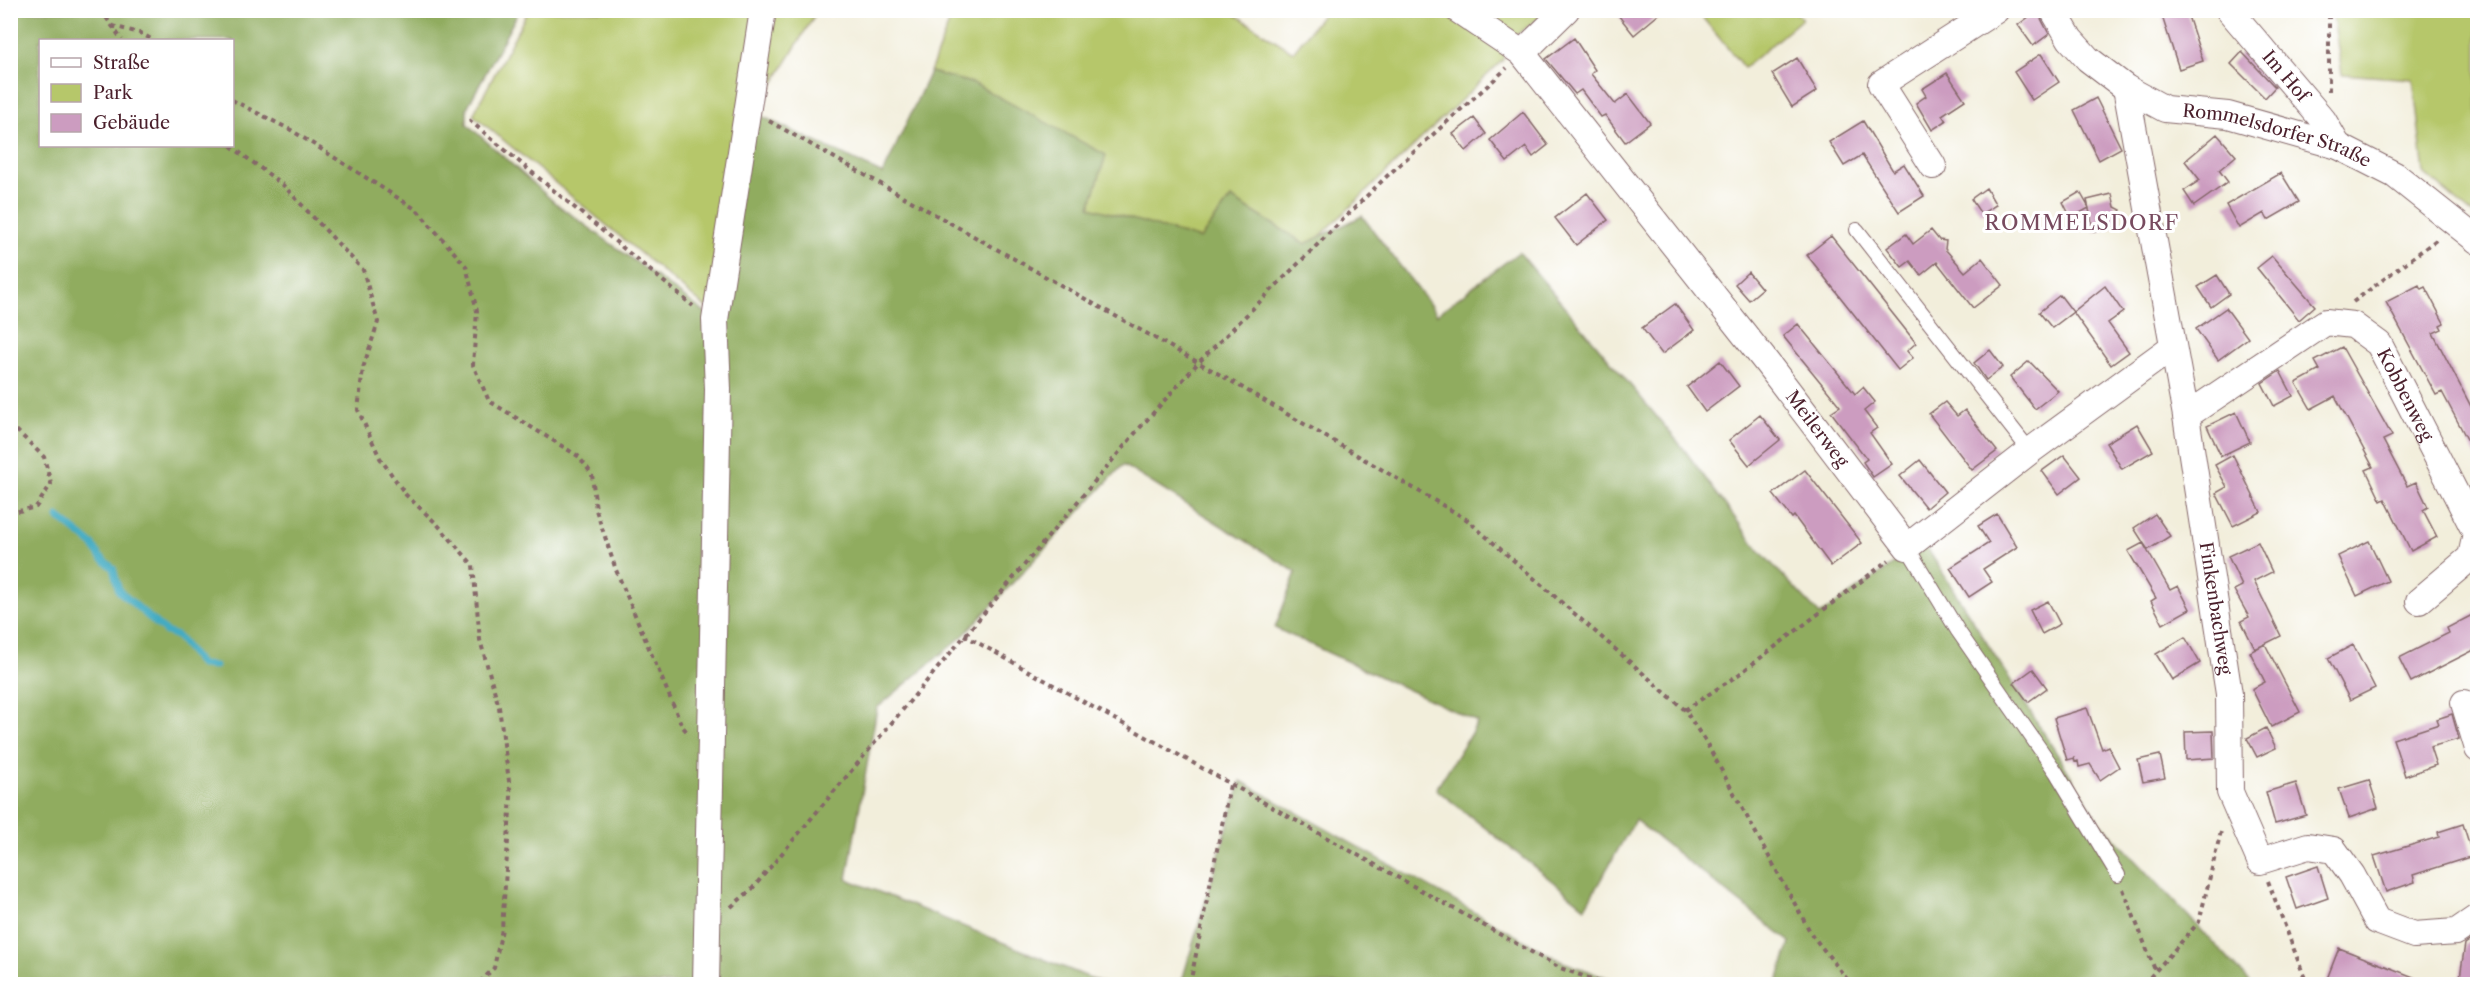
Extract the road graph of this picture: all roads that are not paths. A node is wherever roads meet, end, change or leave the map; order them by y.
1 (763, 10) edge
2 (1458, 10) edge
3 (1566, 10) edge
4 (1996, 10) edge
5 (2053, 10) edge
6 (2229, 10) edge
7 (1522, 53) junction
8 (2126, 88) junction
9 (2338, 146) junction
10 (1933, 166) dead end
11 (1857, 230) dead end
12 (2478, 241) edge
13 (2171, 348) junction
14 (2186, 416) junction
15 (2030, 451) junction
16 (1907, 546) junction
17 (2419, 602) dead end
18 (2464, 703) dead end
19 (2478, 749) edge
20 (2118, 874) road end
21 (2478, 917) edge
22 (706, 984) edge

1 - 22 street
2 - 7 street, Meilerweg
3 - 7 street
4 - 10 street
5 - 8 street, Rommelsdorfer Straße
6 - 9 street, Im Hof
7 - 16 street, Meilerweg
8 - 9 street, Rommelsdorfer Straße
8 - 13 street, Finkenbachweg
9 - 12 street, Rommelsdorfer Straße
11 - 15 lane
13 - 14 street, Finkenbachweg
13 - 15 street
14 - 17 street, Kobbenweg
14 - 21 street, Finkenbachweg
15 - 16 street
16 - 20 lane
18 - 19 street

